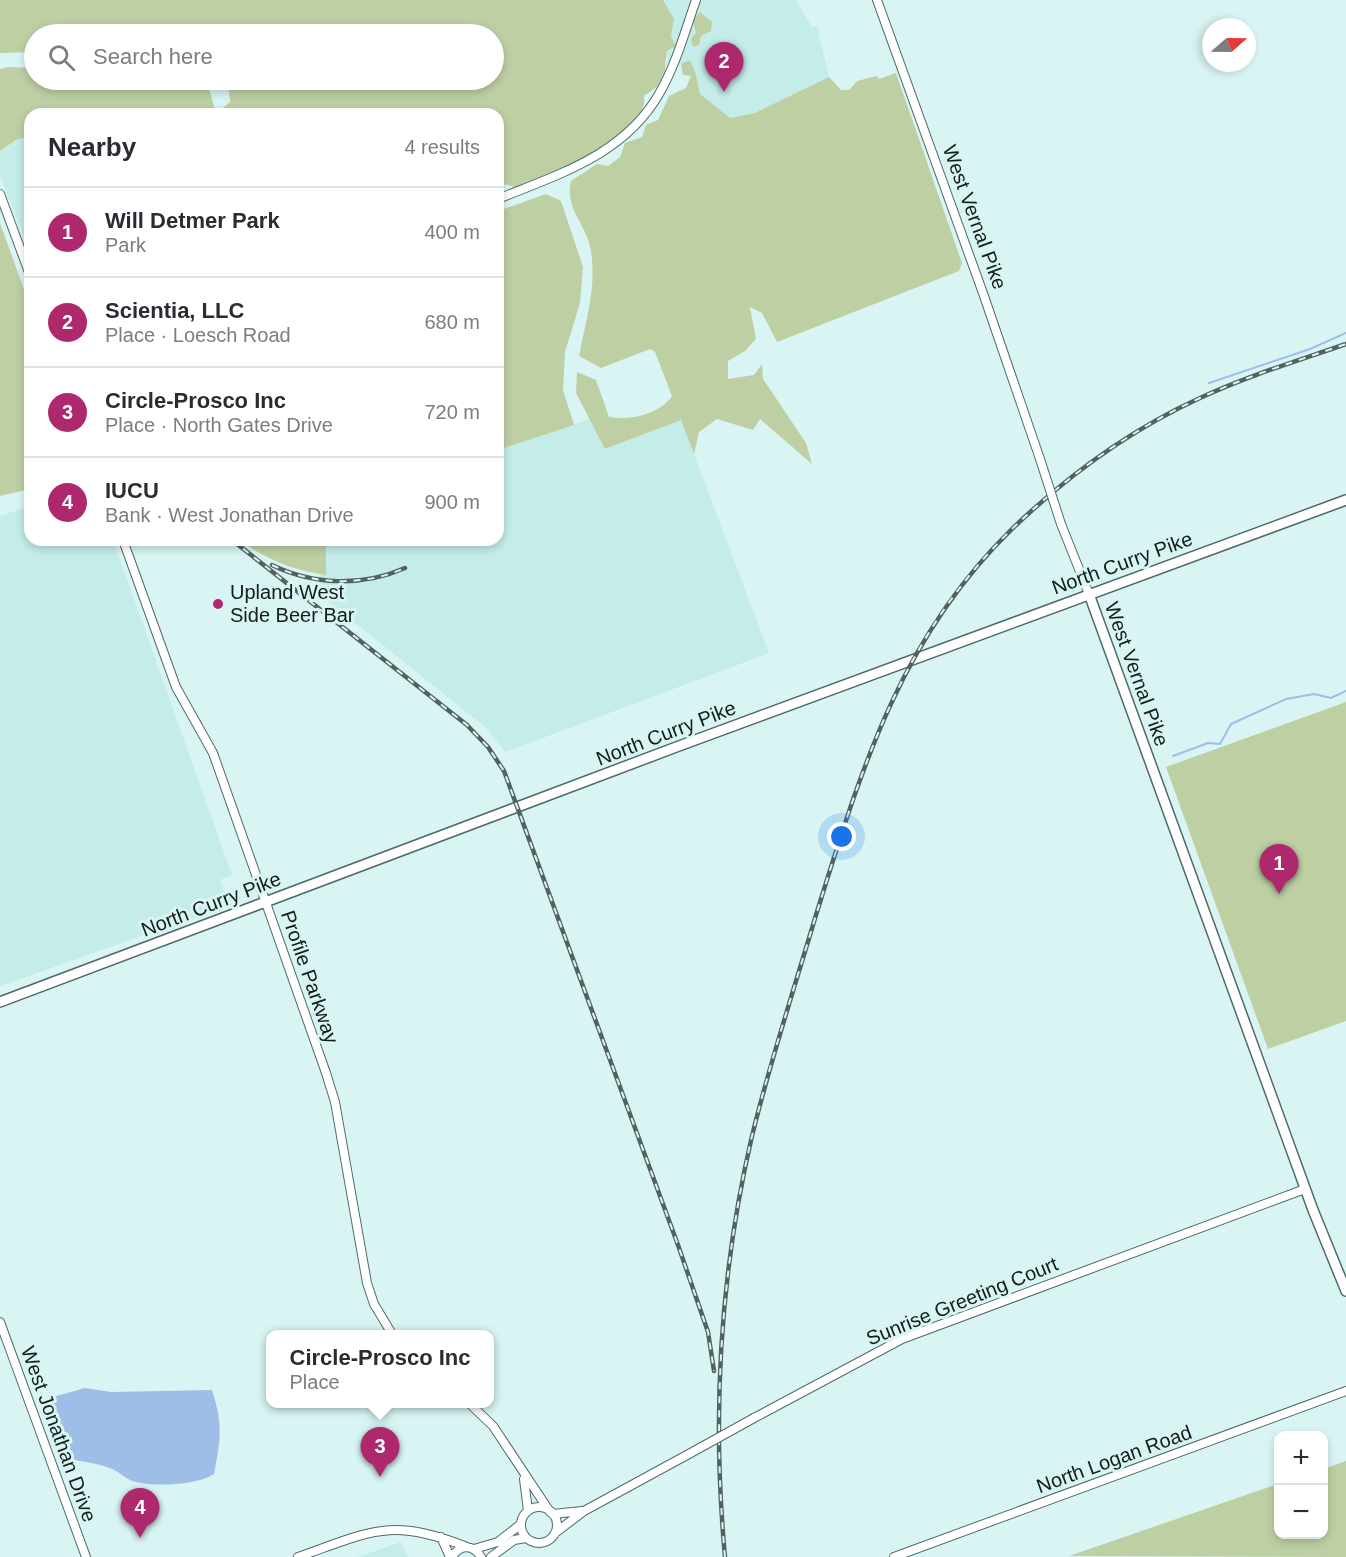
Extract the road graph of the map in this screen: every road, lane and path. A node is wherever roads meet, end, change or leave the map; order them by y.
1 (696, 0) edge
2 (878, 0) edge
3 (0, 194) edge
4 (504, 196) edge
5 (24, 259) edge
6 (1346, 500) edge
7 (125, 546) edge
8 (1089, 594) junction
9 (266, 903) junction
10 (0, 1002) edge
11 (1305, 1189) junction
12 (1346, 1291) edge
13 (0, 1322) edge
14 (389, 1330) edge
15 (1346, 1391) edge
16 (474, 1408) edge
17 (523, 1474) junction
18 (528, 1511) junction
19 (584, 1511) junction
20 (551, 1513) junction
21 (521, 1524) junction
22 (555, 1533) junction
23 (441, 1536) junction
24 (526, 1538) junction
25 (471, 1548) junction
26 (86, 1557) edge
27 (298, 1557) edge
28 (451, 1557) edge
29 (482, 1557) edge
30 (491, 1557) edge
31 (894, 1557) edge

1 - 4 street
2 - 8 street, West Vernal Pike, bridge
3 - 5 street
6 - 8 main road, North Curry Pike
7 - 9 street, Profile Parkway
8 - 9 main road, North Curry Pike
8 - 11 main road, West Vernal Pike
9 - 10 main road, North Curry Pike
9 - 14 street, Profile Parkway
11 - 12 main road, West Vernal Pike
11 - 19 street, Sunrise Greeting Court, bridge
13 - 26 street, West Jonathan Drive
15 - 31 street, North Logan Road
16 - 17 street
17 - 18 street
17 - 20 street
18 - 20 street
18 - 21 street
19 - 20 street, Sunrise Greeting Court
19 - 22 street, Sunrise Greeting Court
20 - 22 street
21 - 24 street
21 - 25 street
22 - 24 street
23 - 25 street
23 - 27 street
23 - 28 street
24 - 30 street
25 - 28 street
25 - 29 street

